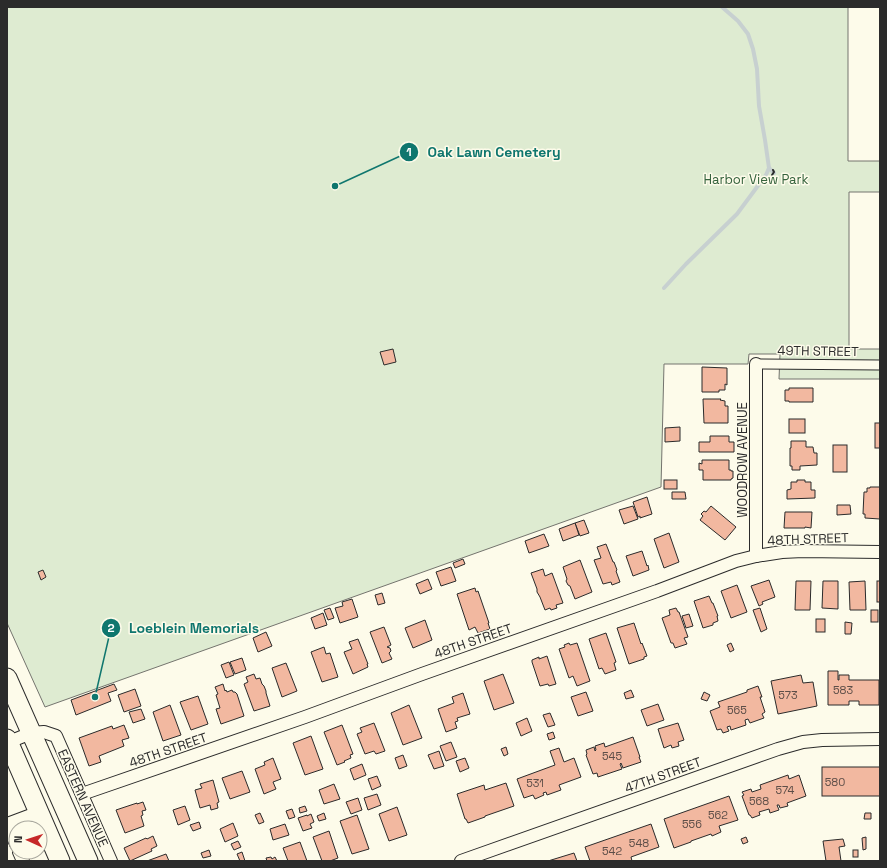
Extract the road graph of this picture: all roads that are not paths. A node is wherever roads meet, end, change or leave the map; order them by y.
1 (756, 364) joint
2 (880, 365) edge
3 (880, 552) edge
4 (756, 556) junction
5 (7, 678) edge
6 (31, 733) junction
7 (880, 739) edge
8 (8, 741) edge
9 (82, 794) junction
10 (62, 803) junction
11 (39, 812) junction
12 (7, 824) edge
13 (60, 861) edge
14 (88, 861) edge
15 (111, 861) edge
16 (461, 861) edge

1 - 2 street, 49TH STREET
1 - 4 street, WOODROW AVENUE
3 - 4 street, 48TH STREET
4 - 9 street, 48TH STREET
5 - 6 main road, EASTERN AVENUE
6 - 8 street, EASTERN AVENUE
6 - 9 street, EASTERN AVENUE
6 - 10 main road, EASTERN AVENUE
7 - 16 street, 47TH STREET
8 - 11 main road, EASTERN AVENUE
9 - 15 street, EASTERN AVENUE
10 - 11 main road
10 - 14 main road, EASTERN AVENUE
11 - 12 street
11 - 13 main road, EASTERN AVENUE

